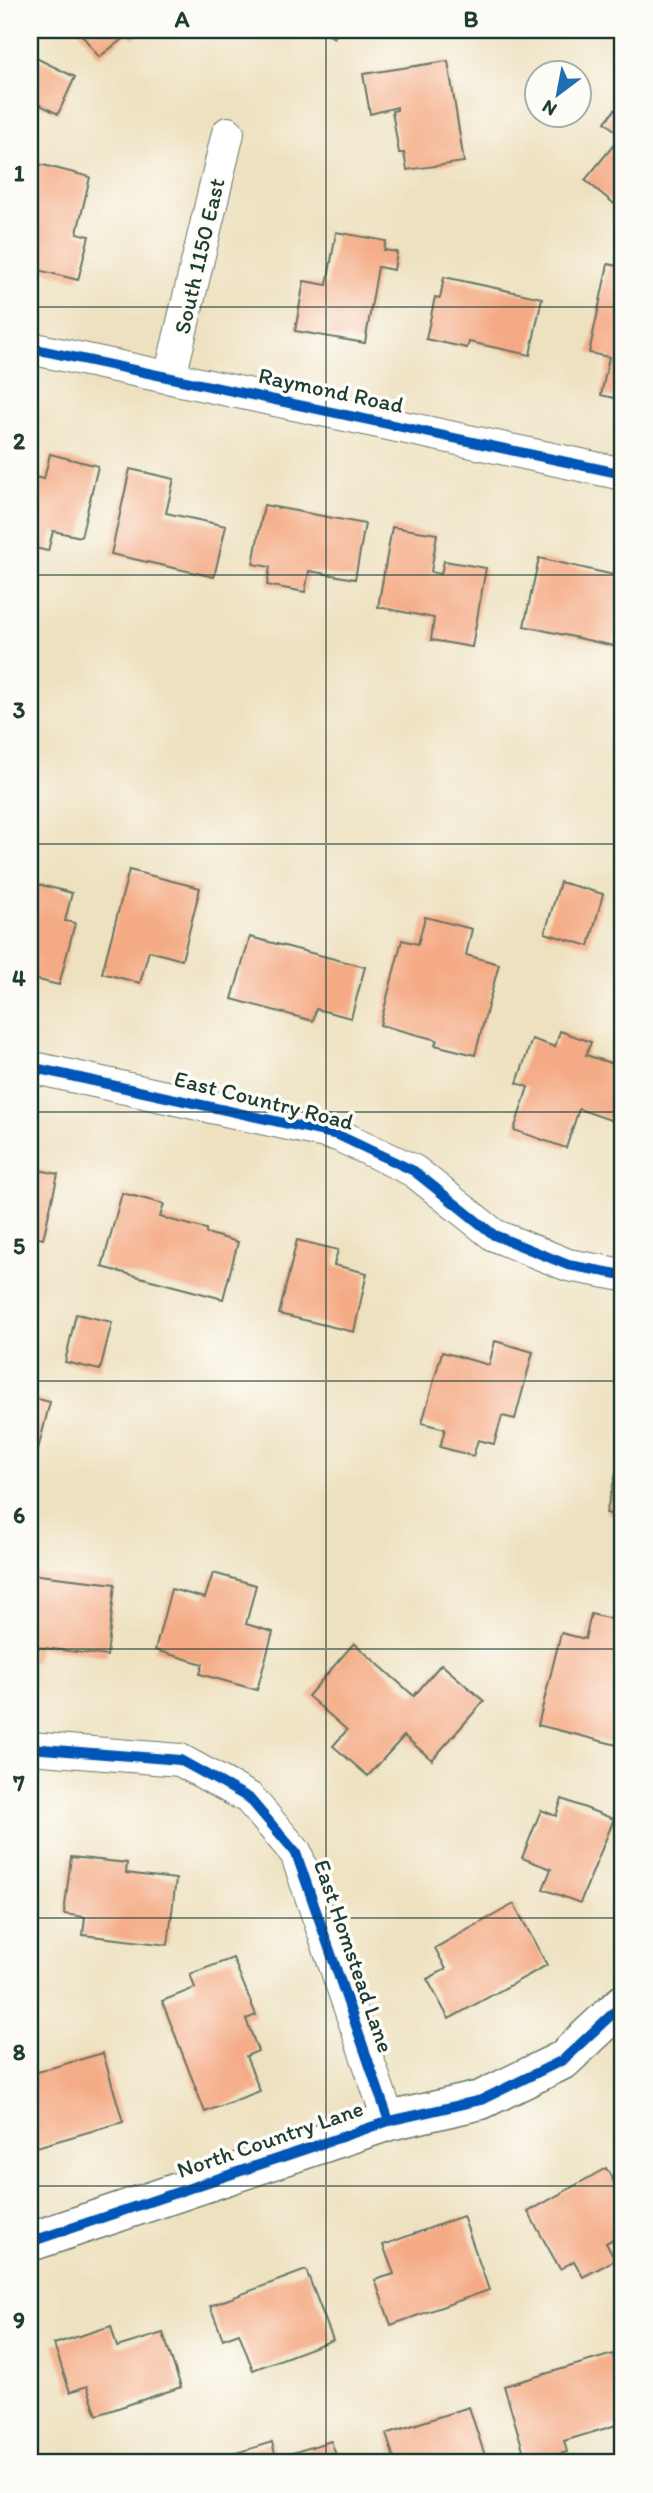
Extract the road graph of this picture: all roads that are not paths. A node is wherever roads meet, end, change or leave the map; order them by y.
1 (228, 134) dead end
2 (30, 348) edge
3 (170, 377) junction
4 (623, 474) edge
5 (30, 1068) edge
6 (623, 1275) edge
7 (30, 1748) edge
8 (623, 2004) edge
9 (389, 2121) junction
10 (30, 2242) edge

1 - 3 street, South 1150 East
2 - 3 street, Raymond Road
3 - 4 street, Raymond Road
5 - 6 street, East Country Road
7 - 9 street, East Homstead Lane
8 - 9 street, North Country Lane
9 - 10 street, North Country Lane

